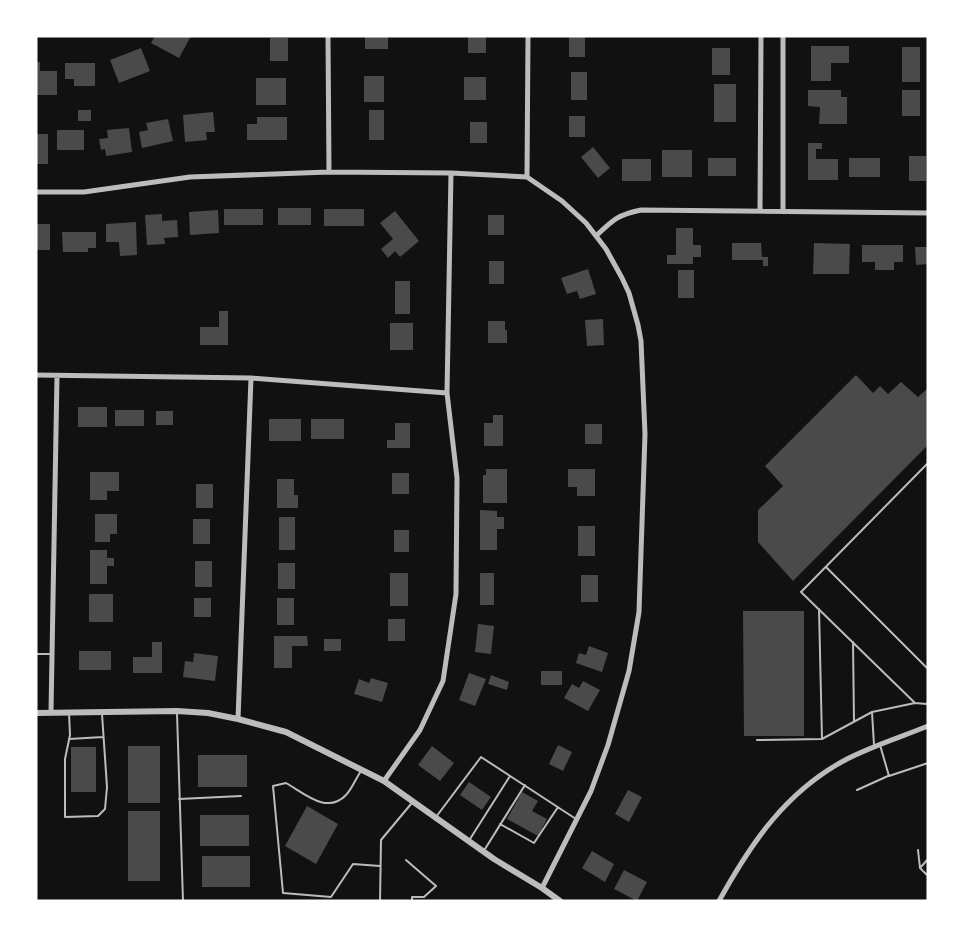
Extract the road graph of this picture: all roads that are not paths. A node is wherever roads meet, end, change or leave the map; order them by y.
1 (328, 36) edge
2 (528, 36) edge
3 (760, 36) edge
4 (783, 36) edge
5 (329, 172) junction
6 (451, 173) junction
7 (528, 177) junction
8 (36, 192) edge
9 (760, 211) junction
10 (783, 211) junction
11 (928, 213) edge
12 (596, 236) junction
13 (36, 375) edge
14 (57, 376) junction
15 (251, 378) junction
16 (447, 393) junction
17 (928, 463) edge
18 (826, 567) junction
19 (819, 609) junction
20 (853, 642) junction
21 (36, 654) edge
22 (52, 654) junction
23 (928, 669) edge
24 (928, 702) edge
25 (915, 703) junction
26 (102, 711) junction
27 (177, 711) junction
28 (51, 712) junction
29 (69, 712) junction
30 (872, 712) junction
31 (36, 713) edge
32 (238, 718) junction
33 (854, 722) junction
34 (928, 726) edge
35 (103, 737) junction
36 (69, 739) junction
37 (822, 739) junction
38 (757, 740) dead end
39 (877, 746) junction
40 (928, 763) edge
41 (362, 770) junction
42 (510, 776) junction
43 (889, 776) junction
44 (384, 781) junction
45 (525, 785) junction
46 (857, 790) dead end
47 (240, 796) dead end
48 (180, 799) junction
49 (413, 802) junction
50 (558, 807) junction
51 (436, 818) junction
52 (577, 819) junction
53 (500, 824) junction
54 (469, 841) junction
55 (918, 850) dead end
56 (484, 851) junction
57 (928, 859) edge
58 (406, 860) dead end
59 (380, 866) junction
60 (920, 868) junction
61 (928, 876) edge
62 (542, 888) junction
63 (424, 899) edge
64 (183, 901) edge
65 (380, 901) edge
66 (412, 901) edge
67 (560, 901) edge
68 (718, 901) edge

1 - 5 street
2 - 7 street
3 - 9 street
4 - 10 street
5 - 6 street
5 - 8 street
6 - 7 street
6 - 16 street
7 - 12 street
9 - 10 street
9 - 12 street
10 - 11 street
12 - 52 street
13 - 14 street
14 - 15 street
14 - 22 street
15 - 16 street
15 - 32 street
16 - 44 street
17 - 18 lane
18 - 19 lane
18 - 23 lane
19 - 20 lane
19 - 37 lane
20 - 25 lane
20 - 33 lane
21 - 22 lane
22 - 28 street
24 - 25 lane
25 - 30 lane
26 - 27 street
26 - 29 street
26 - 35 lane
27 - 32 street
27 - 48 lane
28 - 29 street
28 - 31 street
29 - 36 lane
30 - 33 lane
30 - 39 lane
32 - 41 street
33 - 37 lane
34 - 39 street
35 - 36 lane
35 - 36 lane
37 - 38 lane
39 - 43 lane
39 - 68 street
40 - 43 lane
41 - 44 street
41 - 59 lane
42 - 45 lane
42 - 51 lane
42 - 54 lane
43 - 46 lane
44 - 49 street
45 - 50 lane
45 - 53 lane
47 - 48 lane
48 - 64 lane
49 - 51 street
49 - 59 lane
50 - 52 lane
50 - 53 lane
51 - 54 street
52 - 62 street
53 - 56 lane
54 - 56 street
55 - 60 lane
56 - 62 street
57 - 60 lane
58 - 63 lane
59 - 65 lane
60 - 61 lane
62 - 67 street
63 - 66 lane

